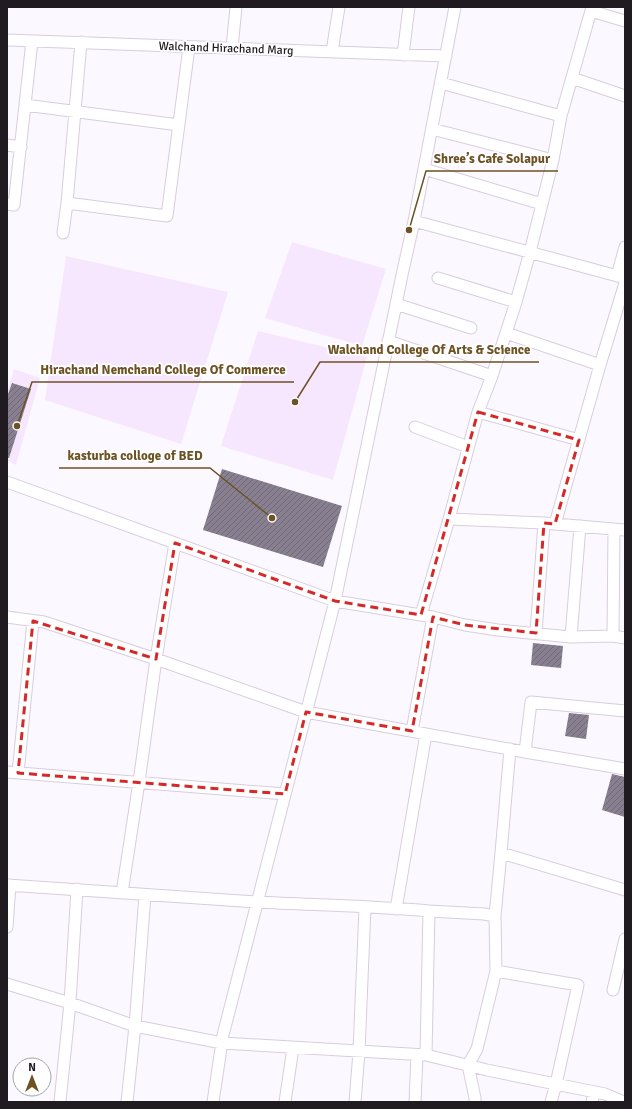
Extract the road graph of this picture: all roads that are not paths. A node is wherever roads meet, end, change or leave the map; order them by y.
1 (236, 7) edge
2 (339, 7) edge
3 (409, 7) edge
4 (455, 7) edge
5 (591, 9) edge
6 (625, 21) edge
7 (7, 40) edge
8 (32, 41) junction
9 (80, 42) junction
10 (189, 47) junction
11 (232, 48) junction
12 (332, 52) junction
13 (403, 55) junction
14 (446, 56) junction
15 (572, 78) junction
16 (441, 83) junction
17 (625, 96) edge
18 (25, 105) junction
19 (75, 111) junction
20 (561, 116) junction
21 (179, 125) junction
22 (432, 129) junction
23 (7, 145) edge
24 (21, 147) junction
25 (553, 160) junction
26 (424, 169) junction
27 (67, 203) junction
28 (7, 204) edge
29 (542, 204) junction
30 (414, 221) junction
31 (63, 233) dead end
32 (625, 247) edge
33 (530, 252) junction
34 (438, 278) dead end
35 (622, 279) edge
36 (516, 302) junction
37 (396, 304) junction
38 (471, 328) dead end
39 (506, 333) junction
40 (388, 341) junction
41 (600, 364) junction
42 (492, 376) junction
43 (478, 412) junction
44 (415, 427) dead end
45 (578, 440) junction
46 (468, 447) junction
47 (7, 482) edge
48 (449, 519) junction
49 (549, 523) junction
50 (580, 526) junction
51 (620, 530) edge
52 (175, 543) junction
53 (335, 601) junction
54 (427, 616) junction
55 (7, 617) edge
56 (33, 621) junction
57 (536, 633) junction
58 (613, 636) junction
59 (572, 637) junction
60 (625, 638) edge
61 (156, 659) junction
62 (306, 712) junction
63 (625, 712) edge
64 (412, 731) junction
65 (426, 734) junction
66 (510, 749) junction
67 (525, 752) junction
68 (625, 769) edge
69 (12, 772) edge
70 (139, 782) junction
71 (285, 794) junction
72 (501, 853) junction
73 (8, 885) edge
74 (76, 889) junction
75 (625, 890) edge
76 (122, 893) junction
77 (145, 895) junction
78 (258, 902) junction
79 (365, 908) junction
80 (396, 909) junction
81 (429, 911) junction
82 (495, 916) junction
83 (7, 927) edge
84 (625, 939) edge
85 (496, 970) junction
86 (7, 984) edge
87 (613, 990) dead end
88 (70, 1003) junction
89 (135, 1026) junction
90 (222, 1043) junction
91 (293, 1048) junction
92 (359, 1052) junction
93 (421, 1055) junction
94 (468, 1065) junction
95 (556, 1084) junction
96 (593, 1097) edge
97 (60, 1102) edge
98 (127, 1102) edge
99 (212, 1102) edge
100 (285, 1102) edge
101 (355, 1102) edge
102 (415, 1102) edge
103 (475, 1102) edge
104 (551, 1102) edge
105 (624, 1102) edge

1 - 11 street
2 - 12 street
3 - 13 street
4 - 14 street
5 - 6 street
5 - 15 street
7 - 8 street, Walchand Hirachand Marg
8 - 9 street, Walchand Hirachand Marg
8 - 18 street
9 - 10 street, Walchand Hirachand Marg
9 - 19 street
10 - 11 street, Walchand Hirachand Marg
10 - 21 street
11 - 12 street, Walchand Hirachand Marg
12 - 13 street, Walchand Hirachand Marg
13 - 14 street, Walchand Hirachand Marg
14 - 16 street
15 - 17 street
15 - 20 street
16 - 20 street
16 - 22 street
18 - 19 street
18 - 24 street
19 - 21 street
19 - 27 street
20 - 25 street
21 - 27 street
22 - 25 street
22 - 26 street
23 - 24 street
24 - 28 street
25 - 29 street
26 - 29 street
26 - 30 street
27 - 31 street
29 - 33 street
30 - 33 street
30 - 37 street
32 - 35 street
33 - 35 street
33 - 36 street
34 - 36 street
35 - 41 street
36 - 39 street
37 - 38 street
37 - 40 street
39 - 41 street
39 - 42 street
40 - 42 street
40 - 53 street
41 - 45 street
42 - 43 street
43 - 45 street
43 - 46 street
44 - 46 street
45 - 49 street
46 - 48 street
47 - 52 street
48 - 49 street
48 - 54 street
49 - 50 street
49 - 57 street
50 - 51 street
50 - 59 street
51 - 58 street
52 - 53 street
52 - 61 street
53 - 54 street
53 - 62 street
54 - 57 street
54 - 64 street
55 - 56 street
56 - 61 street
56 - 69 street
57 - 59 street
58 - 59 street
58 - 60 street
61 - 62 street
61 - 70 street
62 - 64 street
62 - 71 street
63 - 67 street
64 - 65 street
65 - 66 street
65 - 80 street
66 - 67 street
66 - 72 street
67 - 68 street
69 - 70 street
70 - 71 street
70 - 76 street
71 - 78 street
72 - 75 street
72 - 82 street
73 - 74 street
73 - 83 street
74 - 76 street
74 - 88 street
76 - 77 street
77 - 78 street
77 - 89 street
78 - 79 street
78 - 90 street
79 - 80 street
79 - 92 street
80 - 81 street
81 - 82 street
81 - 93 street
82 - 85 street
84 - 87 street
85 - 94 street
85 - 95 street
86 - 88 street
88 - 89 street
88 - 97 street
89 - 90 street
89 - 98 street
90 - 91 street
90 - 99 street
91 - 92 street
91 - 100 street
92 - 93 street
92 - 101 street
93 - 94 street
93 - 102 street
94 - 95 street
94 - 103 street
95 - 96 street
95 - 104 street
96 - 105 street

